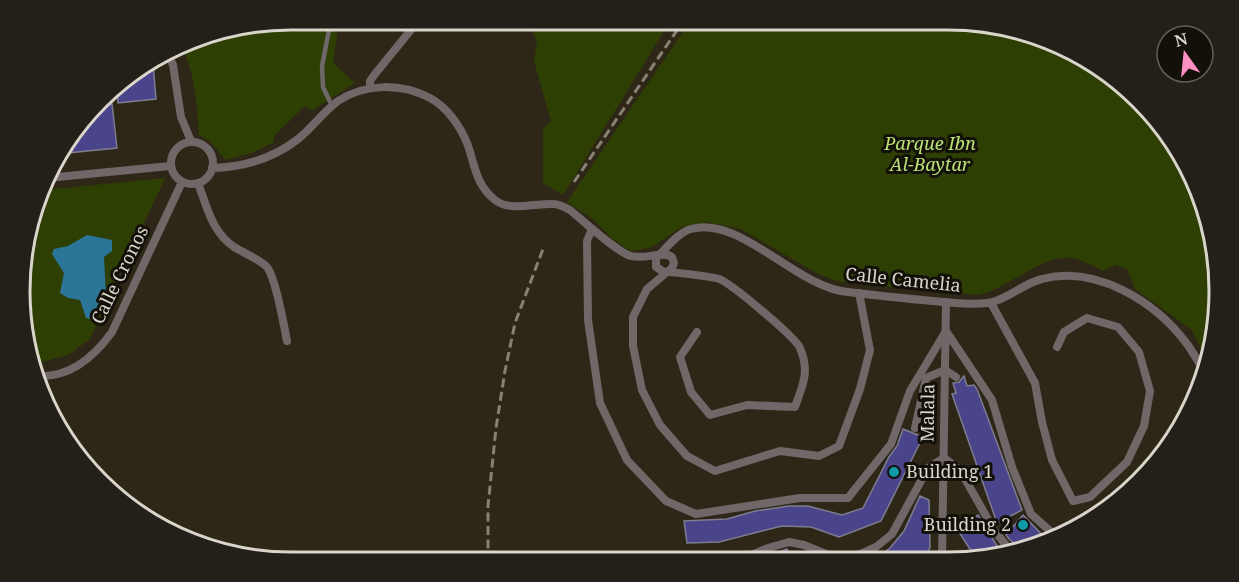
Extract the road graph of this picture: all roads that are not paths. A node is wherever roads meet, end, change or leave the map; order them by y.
1 (329, 30) edge
2 (411, 30) edge
3 (171, 60) edge
4 (370, 88) junction
5 (332, 106) junction
6 (191, 141) junction
7 (170, 166) junction
8 (213, 168) junction
9 (56, 177) edge
10 (182, 182) junction
11 (198, 183) junction
12 (592, 229) junction
13 (661, 254) junction
14 (670, 270) junction
15 (859, 293) junction
16 (946, 302) junction
17 (991, 303) junction
18 (946, 331) junction
19 (697, 332) dead end
20 (287, 341) dead end
21 (1057, 347) dead end
22 (1199, 363) edge
23 (945, 370) junction
24 (45, 377) edge
25 (956, 377) dead end
26 (915, 428) dead end
27 (944, 458) junction
28 (1050, 531) edge
29 (1006, 545) edge
30 (758, 552) edge
31 (821, 552) edge
32 (865, 552) edge
33 (943, 552) edge

1 - 5 lane
2 - 4 street
3 - 6 street
4 - 5 street
4 - 12 street
5 - 8 street
6 - 7 street
6 - 8 street
7 - 9 street
7 - 10 street
8 - 11 street
10 - 11 street
10 - 24 street, Calle Cronos
11 - 20 street
12 - 13 street
12 - 18 street
13 - 14 street
13 - 14 street
13 - 15 street, Calle Camelia
14 - 15 street
14 - 19 street
15 - 16 street, Calle Camelia
16 - 17 street, Calle Camelia
16 - 18 street, Malala
17 - 21 street
17 - 22 street, Calle Camelia
18 - 23 street, Malala
18 - 28 street
23 - 25 street
23 - 26 street
23 - 27 street, Malala
27 - 29 street
27 - 32 street
27 - 33 street, Malala
30 - 31 street

